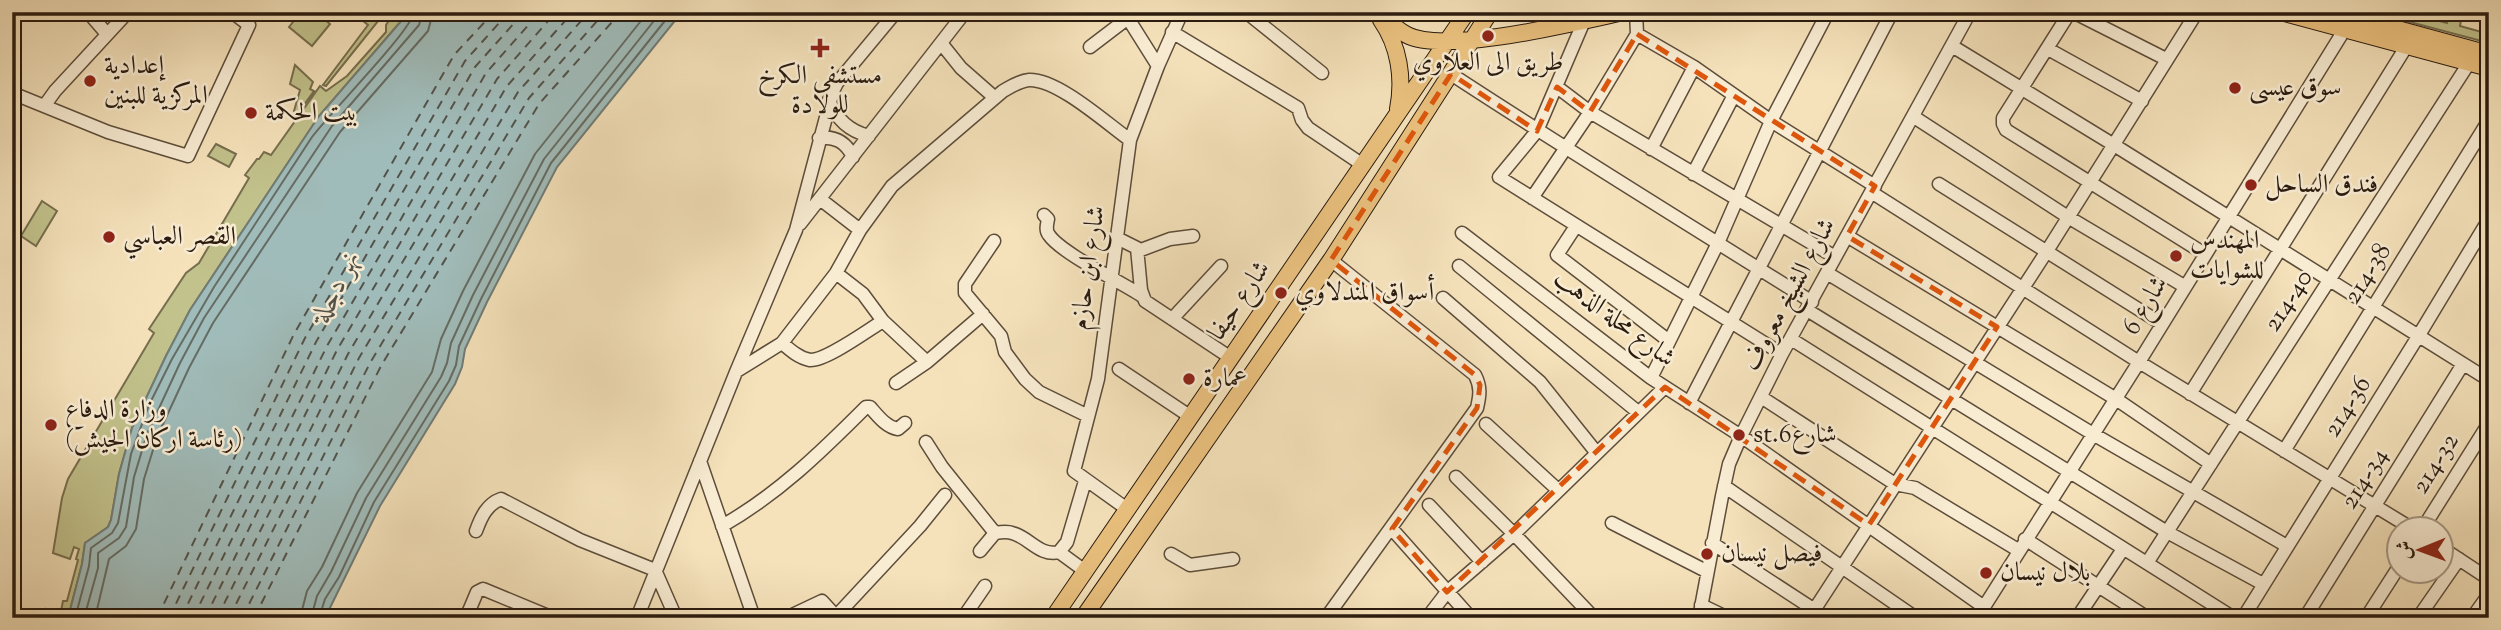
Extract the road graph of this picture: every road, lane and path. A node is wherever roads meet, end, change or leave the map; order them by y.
1 (88, 12) edge
2 (128, 12) edge
3 (232, 12) edge
4 (896, 12) edge
5 (965, 12) edge
6 (1182, 12) edge
7 (1246, 12) edge
8 (1376, 12) edge
9 (1468, 12) edge
10 (1490, 12) edge
11 (1624, 12) edge
12 (1636, 12) edge
13 (1828, 12) edge
14 (1892, 12) edge
15 (1970, 12) edge
16 (2071, 12) edge
17 (2197, 12) edge
18 (2281, 12) edge
19 (2335, 12) edge
20 (1126, 15) edge
21 (1584, 21) junction
22 (2348, 24) junction
23 (1172, 32) junction
24 (107, 34) junction
25 (1637, 34) junction
26 (1472, 41) junction
27 (942, 43) junction
28 (1952, 46) junction
29 (1090, 47) dead end
30 (1443, 47) junction
31 (2406, 47) junction
32 (2048, 49) junction
33 (2489, 54) edge
34 (2166, 59) junction
35 (2469, 63) junction
36 (1158, 66) junction
37 (1694, 67) junction
38 (1455, 68) junction
39 (2489, 68) edge
40 (1322, 73) dead end
41 (1557, 87) junction
42 (2022, 88) junction
43 (12, 93) edge
44 (1734, 95) junction
45 (994, 97) junction
46 (830, 100) junction
47 (2142, 101) junction
48 (45, 105) junction
49 (1590, 112) junction
50 (1397, 116) junction
51 (1914, 117) junction
52 (2489, 120) edge
53 (1771, 121) junction
54 (1537, 131) junction
55 (869, 136) junction
56 (819, 138) junction
57 (1130, 140) junction
58 (2114, 145) junction
59 (1565, 146) junction
60 (1651, 149) junction
61 (1820, 151) junction
62 (853, 157) junction
63 (1363, 165) junction
64 (1693, 174) junction
65 (2091, 180) junction
66 (1939, 184) dead end
67 (1873, 189) junction
68 (1532, 198) junction
69 (820, 199) junction
70 (1736, 199) junction
71 (1044, 215) dead end
72 (2068, 217) junction
73 (2230, 217) junction
74 (2489, 219) edge
75 (1576, 226) junction
76 (1781, 226) junction
77 (796, 230) junction
78 (860, 230) junction
79 (1462, 233) dead end
80 (1193, 236) dead end
81 (1847, 236) junction
82 (1117, 238) junction
83 (994, 241) dead end
84 (1718, 243) junction
85 (2280, 249) junction
86 (1138, 251) junction
87 (2047, 251) junction
88 (2205, 254) junction
89 (1835, 257) junction
90 (1331, 260) junction
91 (1221, 266) dead end
92 (1459, 266) dead end
93 (1759, 269) junction
94 (836, 273) junction
95 (1827, 273) junction
96 (1113, 277) junction
97 (2329, 281) junction
98 (2184, 286) junction
99 (2023, 289) junction
100 (1142, 296) junction
101 (1443, 298) dead end
102 (1690, 298) junction
103 (1810, 306) junction
104 (2374, 307) junction
105 (983, 314) junction
106 (1172, 319) junction
107 (883, 321) junction
108 (1730, 323) junction
109 (2162, 324) junction
110 (1997, 327) junction
111 (2419, 335) junction
112 (1790, 339) junction
113 (1669, 341) junction
114 (782, 343) junction
115 (1782, 354) junction
116 (1231, 358) junction
117 (1975, 361) junction
118 (927, 362) junction
119 (2139, 362) junction
120 (2463, 364) junction
121 (1119, 369) dead end
122 (736, 372) junction
123 (1651, 378) junction
124 (2489, 380) edge
125 (896, 383) dead end
126 (1665, 387) junction
127 (2190, 394) junction
128 (1761, 397) junction
129 (1951, 397) junction
130 (2116, 399) junction
131 (1689, 403) junction
132 (1638, 412) junction
133 (1088, 416) junction
134 (1191, 416) junction
135 (905, 422) dead end
136 (2237, 423) junction
137 (2489, 423) edge
138 (1486, 424) dead end
139 (1930, 428) junction
140 (2093, 434) junction
141 (1741, 436) junction
142 (926, 442) dead end
143 (2284, 451) junction
144 (1596, 452) junction
145 (700, 461) junction
146 (2211, 464) junction
147 (2070, 471) junction
148 (1456, 477) dead end
149 (2331, 478) junction
150 (1085, 481) junction
151 (1895, 484) junction
152 (1724, 486) junction
153 (1558, 491) junction
154 (2193, 493) junction
155 (945, 495) dead end
156 (2049, 503) junction
157 (1429, 505) dead end
158 (2375, 506) junction
159 (1127, 509) junction
160 (2388, 514) edge
161 (2432, 514) edge
162 (1612, 523) dead end
163 (1869, 525) junction
164 (722, 526) junction
165 (1392, 529) junction
166 (477, 531) dead end
167 (2167, 532) junction
168 (995, 533) junction
169 (1514, 534) junction
170 (1712, 543) junction
171 (2022, 545) junction
172 (2287, 546) junction
173 (2123, 549) junction
174 (980, 551) dead end
175 (1059, 552) junction
176 (1171, 554) dead end
177 (2456, 557) edge
178 (1233, 559) dead end
179 (2459, 559) junction
180 (1482, 562) junction
181 (2147, 563) junction
182 (1842, 566) junction
183 (655, 570) junction
184 (1085, 570) junction
185 (1706, 571) junction
186 (2489, 579) edge
187 (2263, 584) junction
188 (2387, 584) edge
189 (2098, 585) junction
190 (985, 586) dead end
191 (1447, 592) junction
192 (2489, 594) edge
193 (1700, 611) edge
194 (1981, 612) edge
195 (1811, 613) edge
196 (1333, 615) edge
197 (1591, 617) edge
198 (466, 618) edge
199 (553, 618) edge
200 (637, 618) edge
201 (676, 618) edge
202 (754, 618) edge
203 (786, 618) edge
204 (963, 618) edge
205 (1053, 618) edge
206 (1083, 618) edge
207 (1427, 618) edge
208 (1471, 618) edge
209 (1728, 618) edge
210 (1827, 618) edge
211 (1916, 618) edge
212 (2077, 618) edge
213 (2148, 618) edge
214 (2234, 618) edge
215 (2242, 618) edge
216 (2305, 618) edge
217 (2366, 618) edge
218 (2418, 618) edge
219 (2472, 618) edge

1 - 24 street
2 - 24 street
3 - 48 street
4 - 46 street
5 - 27 street
6 - 23 street, شارع ابن حازم
7 - 40 street
8 - 30 main road
8 - 50 main road
9 - 26 main road
9 - 30 main road, شارع حيفا
10 - 26 main road, شارع حيفا
11 - 21 main road
12 - 25 street
13 - 53 street
14 - 61 street
15 - 28 street, شارع الشيخ معروف
16 - 32 street
16 - 34 street
17 - 34 street
18 - 22 main road
19 - 22 main road
20 - 29 street
20 - 36 street
21 - 26 main road
21 - 41 street
22 - 31 main road
22 - 33 main road
22 - 73 street, شارع 6
23 - 36 street, شارع ابن حازم
23 - 63 street
24 - 48 street
25 - 37 street
25 - 49 street
26 - 30 main road
26 - 38 main road, شارع حيفا
27 - 45 street
27 - 55 street
28 - 42 street
28 - 51 street, شارع الشيخ معروف
30 - 38 main road
30 - 50 main road, شارع حيفا
31 - 35 main road
31 - 85 street
32 - 42 street
32 - 47 street
34 - 47 street
35 - 39 main road
35 - 97 street, 214-40
36 - 57 street, شارع ابن حازم
37 - 44 street
37 - 60 street
38 - 54 street
38 - 90 main road, شارع حيفا
41 - 49 street
41 - 54 street
42 - 58 street
42 - 65 street
43 - 48 street
44 - 53 street
44 - 64 street
45 - 57 street
45 - 78 street
46 - 55 street
46 - 56 street
47 - 58 street
49 - 59 street
49 - 60 street
50 - 63 main road, شارع حيفا
51 - 67 street, شارع الشيخ معروف
51 - 72 street
52 - 104 street, 214-38
53 - 61 street
53 - 70 street
54 - 59 street
54 - 68 street
55 - 62 street
56 - 62 street
56 - 77 street
57 - 82 street, شارع ابن حازم
58 - 65 street
58 - 73 street
59 - 68 street
59 - 84 street
60 - 64 street
61 - 67 street
61 - 76 street
62 - 69 street
63 - 116 main road, شارع حيفا
64 - 70 street
65 - 72 street
65 - 88 street
66 - 87 street
67 - 81 street, شارع الشيخ معروف
67 - 99 street
68 - 75 street
69 - 77 street
69 - 78 street
70 - 76 street
70 - 84 street
71 - 96 street
72 - 87 street
72 - 98 street
73 - 85 street
73 - 88 street, شارع 6
74 - 111 street, 214-36
75 - 102 street
75 - 113 street
76 - 89 street
76 - 93 street
77 - 122 street
78 - 94 street
79 - 123 street, شارع محلة الذهب
80 - 86 street
81 - 89 street, شارع الشيخ معروف
81 - 110 street
82 - 86 street
82 - 96 street, شارع ابن حازم
83 - 105 street
84 - 93 street
84 - 102 street
85 - 97 street
85 - 127 street
86 - 100 street
87 - 99 street
87 - 109 street
88 - 98 street, شارع 6
89 - 95 street, شارع الشيخ معروف
90 - 165 street
90 - 206 main road, شارع حيفا
91 - 106 street
92 - 132 street
93 - 103 street
93 - 108 street
94 - 107 street
94 - 114 street
95 - 103 street, شارع الشيخ معروف
95 - 117 street
96 - 100 street
96 - 133 street, شارع ابن حازم
97 - 104 street
97 - 136 street, 214-40
98 - 109 street, شارع 6
99 - 110 street
99 - 119 street
100 - 106 street
101 - 144 street
102 - 108 street
102 - 113 street
103 - 112 street, شارع الشيخ معروف
103 - 129 street
104 - 111 street
104 - 143 street, 214-38
105 - 118 street
105 - 133 street
106 - 116 street
107 - 114 street
107 - 118 street
108 - 115 street
108 - 131 street
109 - 119 street, شارع 6
110 - 117 street
110 - 130 street
111 - 120 street
111 - 149 street, 214-36
112 - 115 street, شارع الشيخ معروف
112 - 139 street
113 - 123 street
114 - 122 street
115 - 128 street, شارع الشيخ معروف
116 - 134 main road, شارع حيفا
117 - 129 street
117 - 140 street
118 - 125 street
119 - 127 street
119 - 130 street, شارع 6
120 - 124 street
120 - 158 street, 214-34
121 - 134 street
122 - 145 street
123 - 126 street, شارع محلة الذهب
126 - 131 street, شارع محلة الذهب
126 - 132 street
127 - 136 street
128 - 141 street, شارع الشيخ معروف
128 - 151 street
129 - 139 street
129 - 147 street
130 - 140 street, شارع 6
130 - 146 street
131 - 141 street, شارع محلة الذهب
132 - 144 street
133 - 150 street, شارع ابن حازم
134 - 159 main road, شارع حيفا
135 - 164 street
136 - 143 street
136 - 146 street, 214-40
137 - 161 street, 214-32
138 - 153 street
139 - 151 street
139 - 156 street
140 - 147 street, شارع 6
140 - 154 street
141 - 152 street, شارع الشيخ معروف
141 - 163 street, شارع محلة الذهب
142 - 168 street
143 - 149 street
144 - 153 street
145 - 164 street
145 - 183 street
146 - 154 street, 214-40
147 - 156 street, شارع 6
147 - 167 street
148 - 169 street
149 - 158 street
149 - 172 street, 214-36
150 - 159 street
150 - 175 street
151 - 163 street
151 - 171 street
152 - 170 street, شارع الشيخ معروف
152 - 182 street
153 - 169 street
154 - 167 street, 214-40
154 - 172 street
155 - 203 street
156 - 171 street, شارع 6
156 - 173 street
157 - 180 street
158 - 160 street
158 - 216 street, 214-34
159 - 184 main road, شارع حيفا
162 - 185 street
163 - 182 street
163 - 194 street, شارع محلة الذهب
164 - 202 street
165 - 191 street
165 - 196 street
166 - 183 street
167 - 181 street, 214-40
167 - 187 street
168 - 174 street
168 - 175 street
169 - 180 street
169 - 197 street
170 - 185 street, شارع الشيخ معروف
170 - 195 street
171 - 189 street
171 - 194 street, شارع 6
172 - 187 street, 214-36
173 - 181 street
173 - 189 street
175 - 184 street
176 - 178 street
177 - 179 street
179 - 186 street
179 - 218 street
180 - 191 street
181 - 214 street
182 - 195 street
182 - 211 street
183 - 200 street
183 - 201 street
184 - 205 main road, شارع حيفا
185 - 193 street, شارع الشيخ معروف
187 - 215 street, 214-36
188 - 217 street
189 - 212 street
189 - 213 street
190 - 204 street
191 - 207 street
191 - 208 street
192 - 219 street
193 - 209 street
195 - 210 street
198 - 199 street

